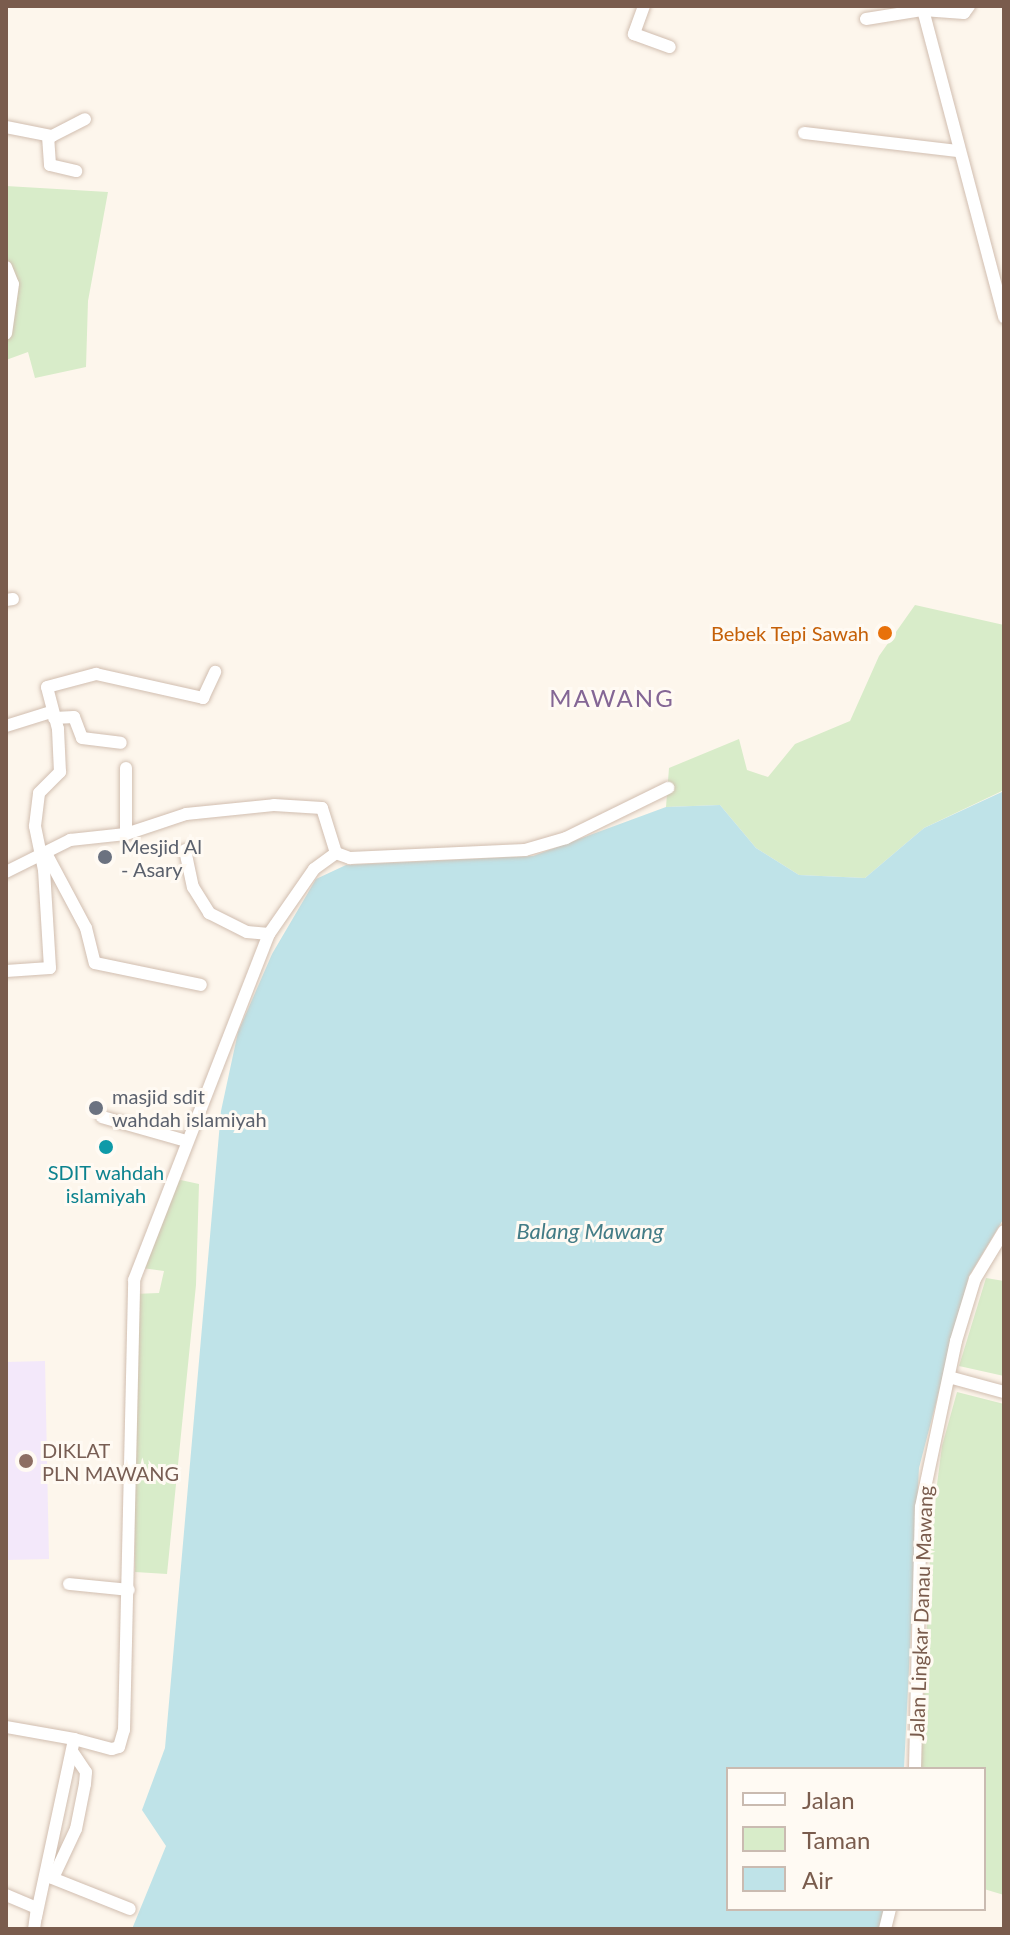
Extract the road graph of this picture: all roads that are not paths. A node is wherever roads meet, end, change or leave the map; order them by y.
1 (644, 6) edge
2 (969, 6) edge
3 (922, 8) edge
4 (866, 19) dead end
5 (670, 47) dead end
6 (85, 119) dead end
7 (6, 127) edge
8 (804, 133) dead end
9 (48, 136) junction
10 (958, 151) junction
11 (76, 171) dead end
12 (6, 267) edge
13 (1004, 317) edge
14 (6, 334) edge
15 (215, 672) dead end
16 (53, 715) junction
17 (6, 726) edge
18 (121, 743) dead end
19 (126, 768) dead end
20 (668, 788) dead end
21 (126, 834) junction
22 (185, 850) dead end
23 (336, 853) junction
24 (44, 855) junction
25 (6, 872) edge
26 (269, 934) junction
27 (6, 971) edge
28 (201, 985) dead end
29 (102, 1117) dead end
30 (186, 1141) junction
31 (1004, 1231) edge
32 (949, 1377) junction
33 (1004, 1392) edge
34 (69, 1584) dead end
35 (129, 1590) junction
36 (6, 1727) edge
37 (73, 1745) junction
38 (915, 1767) edge
39 (50, 1877) junction
40 (6, 1895) edge
41 (126, 1907) dead end
42 (35, 1918) edge

1 - 5 street
2 - 3 street
3 - 4 street
3 - 10 street
6 - 9 street
7 - 9 street
8 - 10 street
9 - 11 street
10 - 13 street
12 - 14 street
15 - 16 street
16 - 17 street
16 - 18 street
16 - 24 street
19 - 21 street
20 - 23 street
21 - 23 street
21 - 24 street
22 - 26 street
23 - 26 street
24 - 25 street
24 - 27 street
24 - 28 street
26 - 30 street
29 - 30 street
30 - 35 street
31 - 32 street, Jalan Lingkar Danau Mawang
32 - 33 street
32 - 38 street, Jalan Lingkar Danau Mawang
34 - 35 street
35 - 37 street
36 - 37 street
37 - 39 street
37 - 39 street
39 - 41 street
39 - 42 street
40 - 42 street

